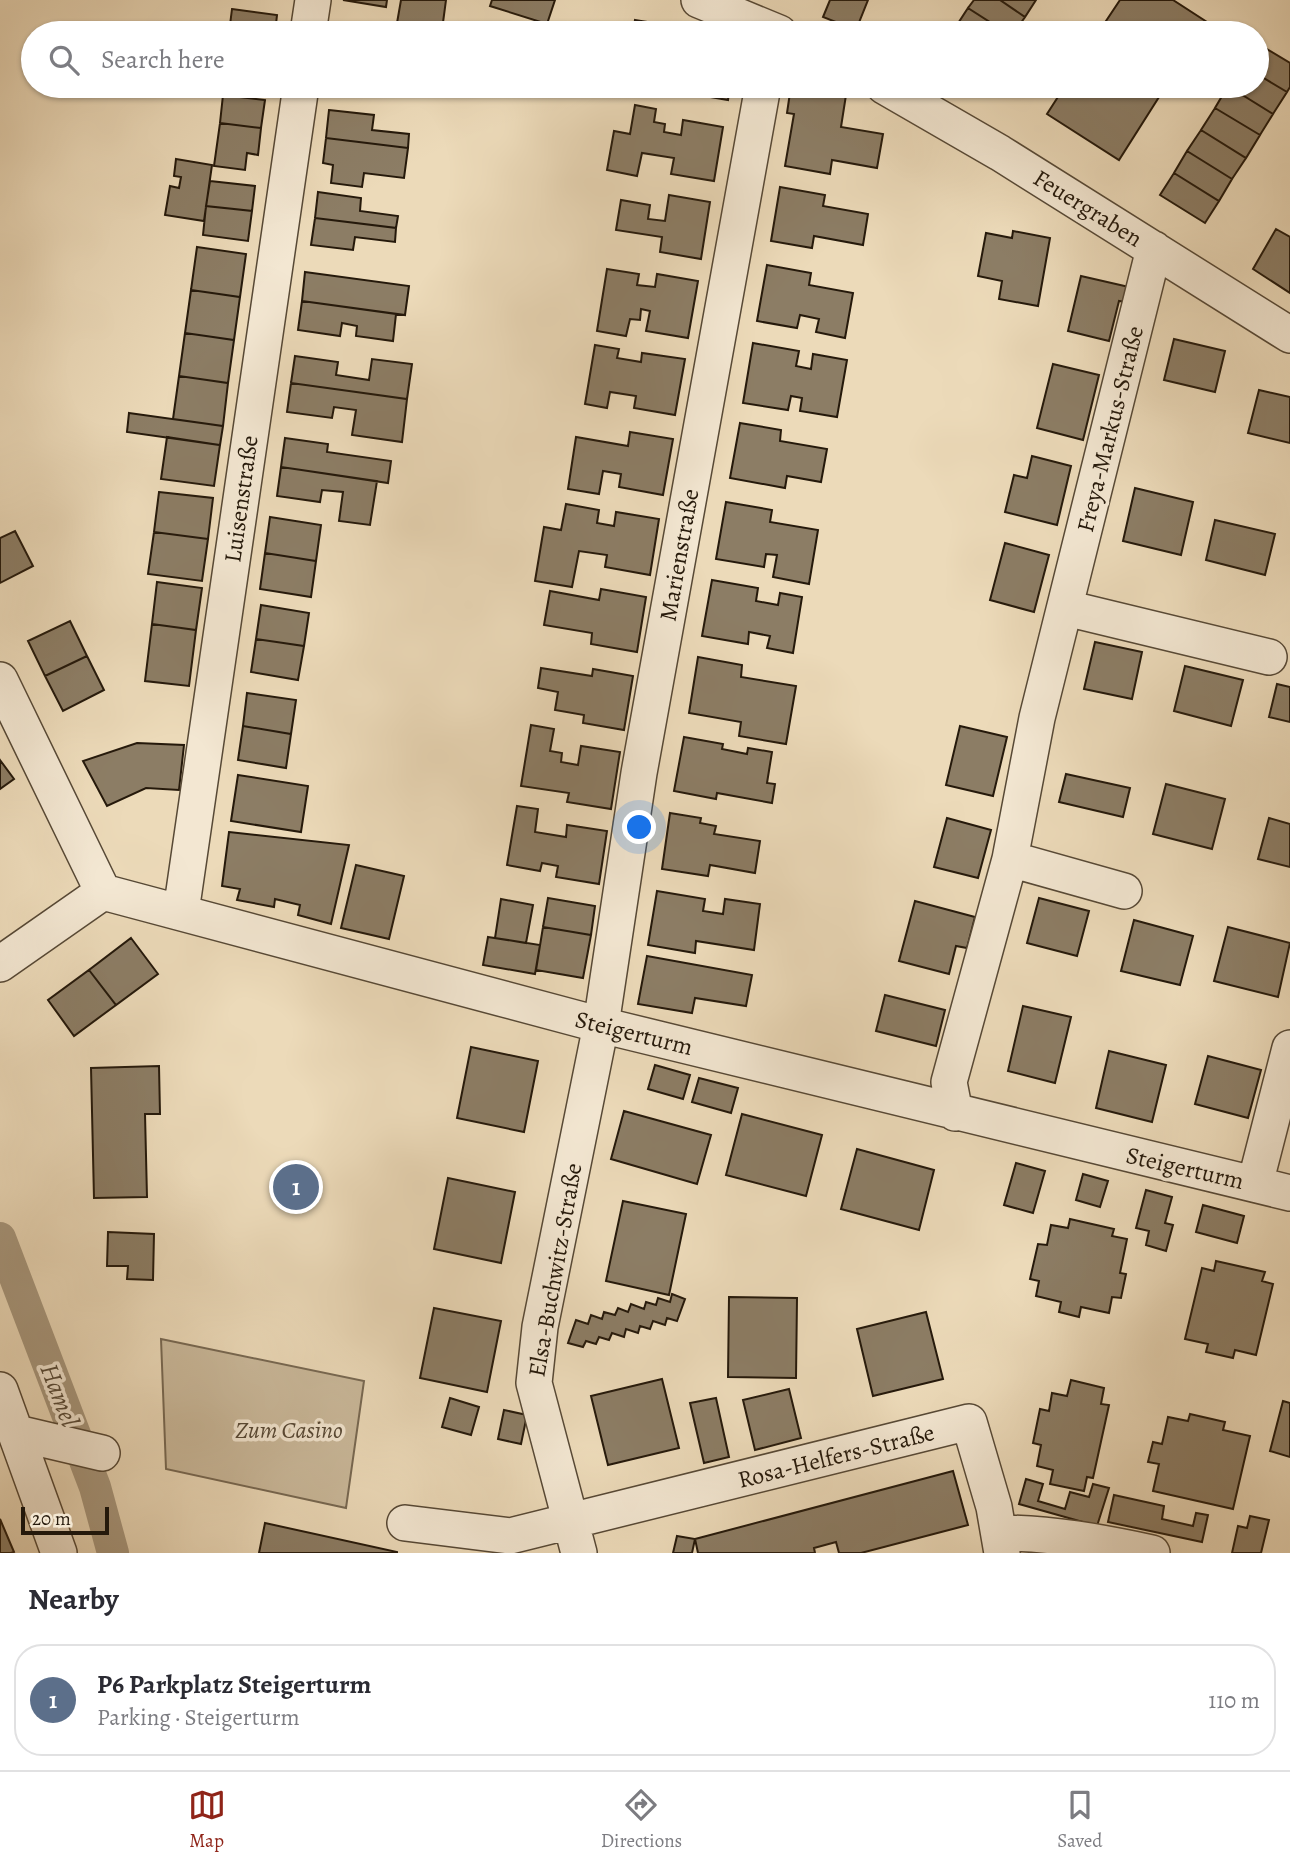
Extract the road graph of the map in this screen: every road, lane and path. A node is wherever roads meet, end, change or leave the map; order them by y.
1 (313, 0) edge
2 (699, 0) edge
3 (310, 21) edge
4 (764, 21) edge
5 (298, 98) edge
6 (761, 98) edge
7 (905, 98) edge
8 (1154, 249) junction
9 (1290, 335) edge
10 (1066, 608) junction
11 (1269, 657) dead end
12 (0, 680) edge
13 (1010, 859) junction
14 (1124, 891) dead end
15 (103, 892) junction
16 (181, 912) junction
17 (0, 964) edge
18 (601, 1025) junction
19 (1290, 1048) edge
20 (956, 1113) junction
21 (1255, 1184) junction
22 (1290, 1193) edge
23 (0, 1390) edge
24 (17, 1433) junction
25 (102, 1452) dead end
26 (405, 1523) dead end
27 (576, 1538) edge
28 (1000, 1543) edge
29 (60, 1553) edge
30 (1152, 1553) edge

1 - 3 street
2 - 4 street
5 - 16 street, Luisenstraße
6 - 18 street, Marienstraße
7 - 8 street, Feuergraben
8 - 9 street, Feuergraben
8 - 10 street, Freya-Markus-Straße
10 - 11 street
10 - 13 street, Freya-Markus-Straße
12 - 15 street
13 - 14 street
13 - 20 street, Freya-Markus-Straße
15 - 16 street, Steigerturm
15 - 17 street
16 - 18 street, Steigerturm
18 - 20 street, Steigerturm
18 - 27 street, Elsa-Buchwitz-Straße
19 - 21 street
20 - 21 street, Steigerturm
21 - 22 street, Steigerturm
23 - 24 street
24 - 25 street
24 - 29 street
26 - 27 street
27 - 28 street, Rosa-Helfers-Straße
28 - 30 street

